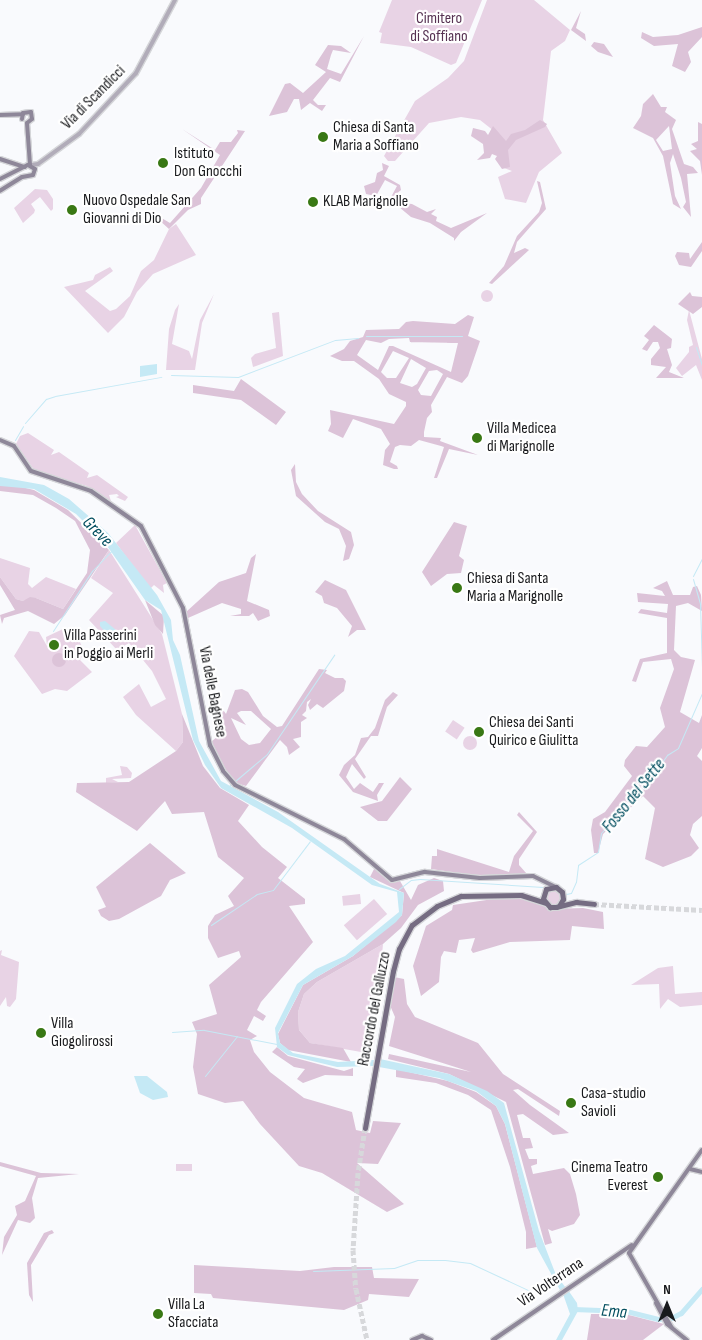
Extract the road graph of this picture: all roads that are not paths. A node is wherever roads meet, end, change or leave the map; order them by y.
1 (176, 0) edge
2 (12, 114) junction
3 (23, 114) junction
4 (0, 115) edge
5 (22, 119) junction
6 (27, 123) junction
7 (51, 155) junction
8 (0, 159) edge
9 (31, 165) junction
10 (25, 168) junction
11 (35, 172) junction
12 (28, 176) junction
13 (0, 179) edge
14 (0, 191) edge
15 (0, 440) edge
16 (546, 881) junction
17 (556, 887) junction
18 (546, 890) junction
19 (521, 896) junction
20 (564, 896) junction
21 (576, 902) junction
22 (545, 903) junction
23 (594, 904) tunnel mouth
24 (559, 906) junction
25 (365, 1128) tunnel mouth
26 (702, 1150) edge
27 (690, 1169) junction
28 (702, 1172) edge
29 (626, 1251) junction
30 (412, 1340) edge
31 (431, 1340) edge
32 (493, 1340) edge
33 (687, 1340) edge

1 - 7 street, Via di Scandicci
2 - 3 main road
2 - 4 main road
2 - 5 main road
3 - 5 main road
3 - 6 main road
5 - 6 main road
6 - 9 main road
7 - 9 street, Via di Scandicci
7 - 11 street, Via di Scandicci
8 - 10 main road
9 - 10 main road, Via di Scandicci
9 - 11 main road
10 - 12 main road
10 - 13 main road, Via di Scandicci
11 - 12 main road, Via di Scandicci
12 - 14 main road, Via di Scandicci
15 - 16 main road, Via delle Bagnese
16 - 17 main road, Via delle Bagnese
16 - 18 main road
17 - 18 main road
17 - 20 main road
18 - 19 main road, Raccordo del Galluzzo
18 - 22 main road
19 - 22 main road, Raccordo del Galluzzo
19 - 25 main road, Raccordo del Galluzzo
20 - 21 main road
20 - 24 main road
21 - 23 main road
21 - 24 main road
22 - 24 main road
26 - 27 main road
27 - 28 main road
27 - 29 main road
29 - 32 main road, Via Volterrana
29 - 33 main road
30 - 31 main road

